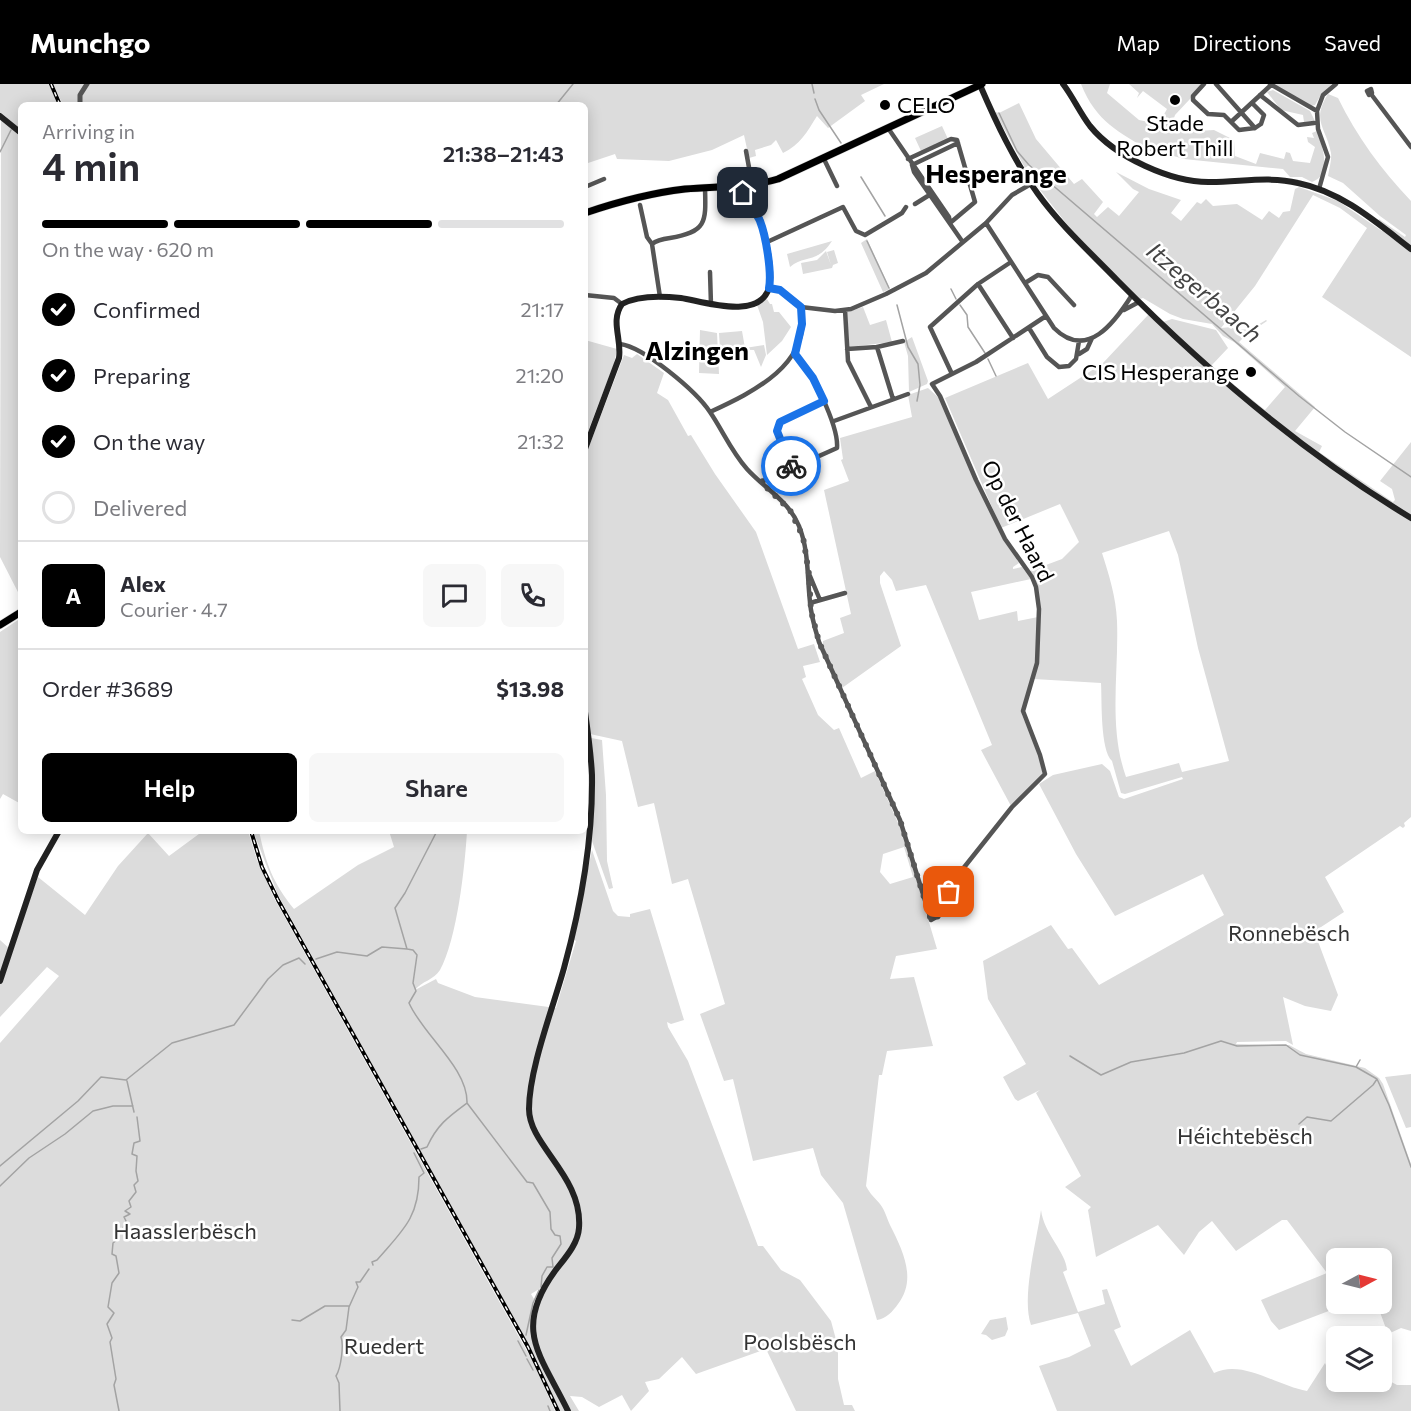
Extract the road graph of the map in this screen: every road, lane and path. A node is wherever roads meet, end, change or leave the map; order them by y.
1 (87, 84) edge
2 (1063, 84) edge
3 (1204, 84) edge
4 (1216, 84) edge
5 (1336, 84) edge
6 (981, 85) edge
7 (1270, 85) edge
8 (1368, 90) edge
9 (1260, 95) junction
10 (80, 102) edge
11 (1252, 103) junction
12 (1317, 111) junction
13 (1242, 113) junction
14 (0, 116) edge
15 (1231, 122) junction
16 (1314, 123) dead end
17 (887, 127) junction
18 (1256, 128) junction
19 (18, 131) edge
20 (958, 143) junction
21 (1411, 147) edge
22 (746, 151) dead end
23 (823, 157) junction
24 (908, 159) junction
25 (912, 165) junction
26 (604, 179) dead end
27 (752, 184) junction
28 (1031, 184) junction
29 (743, 185) junction
30 (588, 186) edge
31 (837, 186) dead end
32 (705, 188) junction
33 (1319, 189) junction
34 (931, 194) junction
35 (915, 204) dead end
36 (640, 205) dead end
37 (906, 207) dead end
38 (588, 214) edge
39 (950, 223) junction
40 (986, 223) junction
41 (962, 242) junction
42 (765, 243) junction
43 (651, 244) junction
44 (1411, 249) edge
45 (1011, 262) junction
46 (710, 272) dead end
47 (1025, 283) junction
48 (978, 284) junction
49 (769, 288) junction
50 (588, 295) edge
51 (1132, 295) junction
52 (660, 297) junction
53 (1139, 302) junction
54 (622, 304) junction
55 (1074, 305) dead end
56 (711, 306) junction
57 (801, 307) junction
58 (845, 310) junction
59 (1121, 311) junction
60 (1046, 316) junction
61 (1029, 328) junction
62 (1013, 338) junction
63 (1092, 338) junction
64 (903, 341) dead end
65 (1079, 341) junction
66 (620, 344) junction
67 (878, 347) junction
68 (847, 349) junction
69 (795, 354) junction
70 (1079, 354) junction
71 (952, 374) junction
72 (908, 394) dead end
73 (893, 399) junction
74 (824, 401) junction
75 (871, 407) junction
76 (710, 412) junction
77 (834, 422) dead end
78 (588, 441) edge
79 (792, 467) junction
80 (761, 482) junction
81 (1411, 518) edge
82 (809, 574) junction
83 (845, 592) dead end
84 (820, 600) junction
85 (810, 603) junction
86 (18, 614) edge
87 (0, 625) edge
88 (588, 739) edge
89 (57, 834) edge
90 (0, 981) edge
91 (568, 1411) edge

1 - 10 street
2 - 33 main road
3 - 15 street
4 - 13 street
5 - 12 street
6 - 17 main road
6 - 28 main road
7 - 9 street
7 - 12 street
8 - 21 street
9 - 11 street
9 - 16 street
11 - 13 street
11 - 18 street
12 - 33 street
13 - 15 street
13 - 18 street
14 - 19 main road
15 - 18 street
17 - 23 main road
17 - 24 street
20 - 24 street
20 - 25 street
20 - 39 street
22 - 27 street
23 - 27 main road
23 - 31 street
24 - 25 street
25 - 34 street
26 - 30 street
27 - 29 main road
28 - 40 street
28 - 51 main road
29 - 32 main road
29 - 42 main road
32 - 38 main road
32 - 43 street
33 - 44 main road
34 - 35 street
34 - 39 street
36 - 43 street
37 - 42 street
39 - 41 street
40 - 41 street
40 - 45 street
41 - 58 street
42 - 49 main road
43 - 52 street
45 - 47 street
45 - 48 street
46 - 56 street
47 - 55 street
47 - 60 street
48 - 62 street
48 - 71 street
49 - 56 main road
49 - 57 street
50 - 54 street
51 - 53 main road
51 - 59 street
52 - 54 main road
52 - 56 main road
53 - 59 street
53 - 81 main road
54 - 66 main road
57 - 58 street
57 - 69 street
58 - 68 street
59 - 63 street
60 - 61 street
60 - 65 street
61 - 62 street
61 - 70 street
62 - 71 street
63 - 65 street
63 - 70 street
64 - 67 street
65 - 70 street
66 - 76 street
66 - 78 main road
67 - 68 street
67 - 73 street
68 - 75 street
69 - 74 street
69 - 76 street
71 - 85 street, Op der Haard
72 - 73 street
73 - 75 street
74 - 79 street
74 - 79 street
75 - 77 street
76 - 80 street
79 - 80 street
80 - 82 street
82 - 84 street
82 - 85 street
83 - 84 street
84 - 85 street
86 - 87 main road
88 - 91 main road
89 - 90 main road

